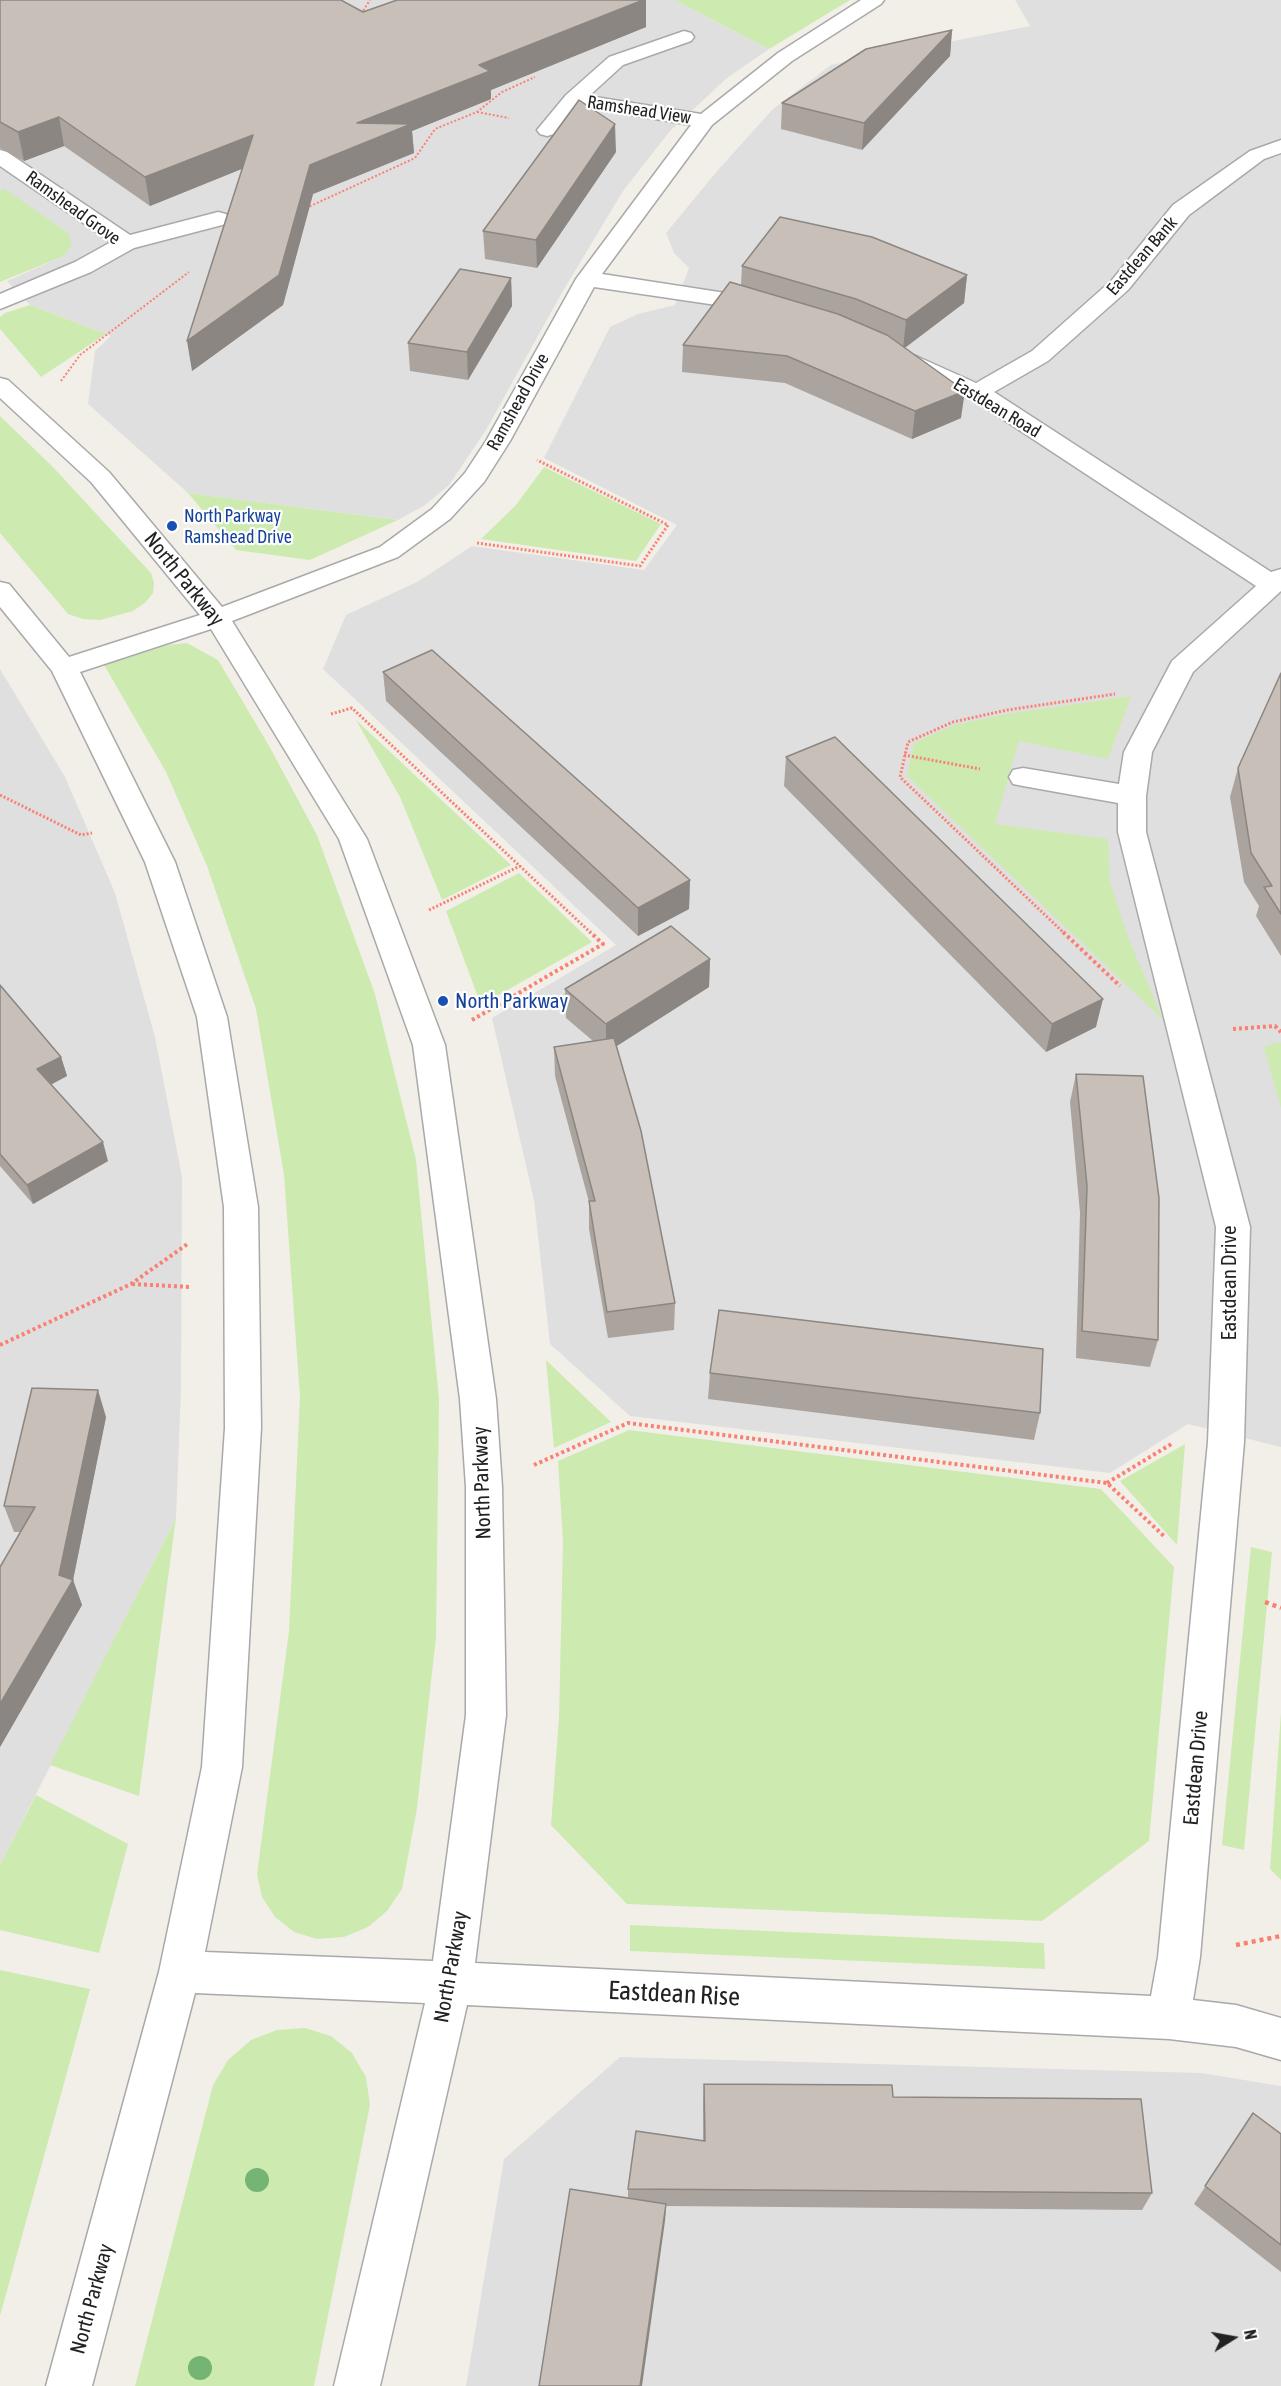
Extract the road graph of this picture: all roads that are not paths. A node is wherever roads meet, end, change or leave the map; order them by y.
1 (874, 0) edge
2 (684, 37) dead end
3 (573, 99) junction
4 (705, 121) junction
5 (547, 130) dead end
6 (1281, 146) edge
7 (0, 156) edge
8 (218, 219) dead end
9 (126, 243) junction
10 (586, 279) junction
11 (0, 302) edge
12 (777, 314) edge
13 (889, 353) edge
14 (0, 385) edge
15 (977, 392) junction
16 (1276, 580) edge
17 (0, 590) edge
18 (217, 618) junction
19 (64, 668) junction
20 (1023, 777) road end
21 (1132, 796) junction
22 (180, 1972) junction
23 (451, 1983) junction
24 (1169, 2018) junction
25 (1281, 2039) edge
26 (69, 2386) edge
27 (357, 2386) edge

1 - 4 street, Ramshead Drive
2 - 3 street, Ramshead View
3 - 4 street, Ramshead View
3 - 5 street, Ramshead View
4 - 10 street, Ramshead Drive
6 - 15 street, Eastdean Bank
7 - 9 street, Ramshead Grove
8 - 9 street
9 - 11 street, Ramshead Grove
10 - 12 street
10 - 18 street, Ramshead Drive
13 - 15 street, Eastdean Road
14 - 18 street, North Parkway
15 - 16 street, Eastdean Road
16 - 21 street, Eastdean Drive
17 - 19 street, North Parkway
18 - 19 street, Ramshead Drive
18 - 23 street, North Parkway
19 - 22 street, North Parkway
20 - 21 street
21 - 24 street, Eastdean Drive
22 - 23 street, Eastdean Rise
22 - 26 street, North Parkway
23 - 24 street, Eastdean Rise
23 - 27 street, North Parkway
24 - 25 street, Eastdean Rise

